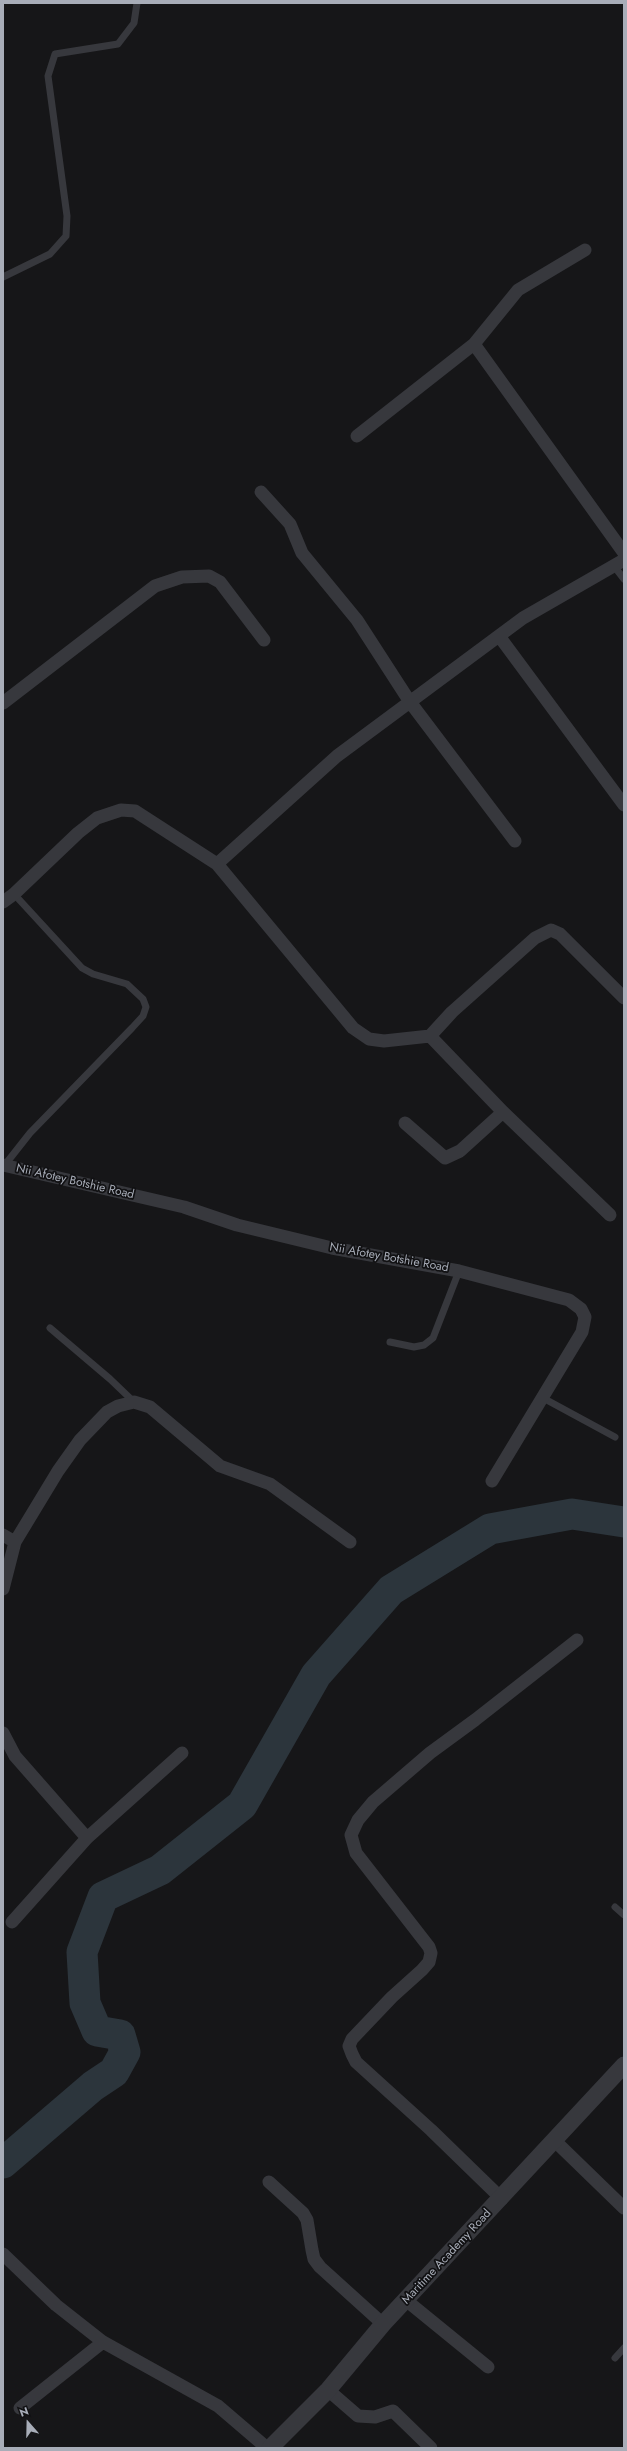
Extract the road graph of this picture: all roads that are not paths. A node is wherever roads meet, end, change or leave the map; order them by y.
1 (137, 3) edge
2 (585, 250) dead end
3 (3, 277) edge
4 (474, 344) junction
5 (357, 436) dead end
6 (261, 492) dead end
7 (624, 553) edge
8 (619, 563) edge
9 (624, 580) edge
10 (499, 636) junction
11 (264, 640) dead end
12 (410, 702) junction
13 (3, 703) edge
14 (624, 805) edge
15 (515, 841) dead end
16 (217, 864) junction
17 (14, 894) junction
18 (3, 902) edge
19 (624, 998) edge
20 (430, 1036) junction
21 (503, 1112) junction
22 (406, 1122) dead end
23 (4, 1166) edge
24 (610, 1215) dead end
25 (459, 1271) junction
26 (50, 1328) dead end
27 (390, 1342) dead end
28 (543, 1398) junction
29 (134, 1402) junction
30 (615, 1437) dead end
31 (492, 1481) dead end
32 (3, 1535) edge
33 (15, 1542) junction
34 (350, 1542) dead end
35 (3, 1589) edge
36 (576, 1640) dead end
37 (3, 1733) edge
38 (182, 1753) dead end
39 (87, 1838) junction
40 (615, 1907) dead end
41 (624, 1915) edge
42 (12, 1922) dead end
43 (624, 2065) edge
44 (555, 2141) junction
45 (270, 2182) dead end
46 (502, 2199) junction
47 (624, 2208) edge
48 (3, 2254) edge
49 (406, 2301) junction
50 (383, 2324) junction
51 (103, 2342) junction
52 (624, 2348) edge
53 (615, 2358) dead end
54 (488, 2367) dead end
55 (328, 2390) junction
56 (20, 2408) dead end
57 (268, 2448) edge
58 (431, 2448) edge

1 - 3 lane
2 - 4 street
4 - 5 street
4 - 7 street
6 - 12 street
8 - 9 lane
8 - 10 street
10 - 12 street
10 - 14 street
11 - 13 street
12 - 15 street
12 - 16 street
16 - 17 street
16 - 20 street
17 - 18 street
17 - 23 lane
19 - 20 street
20 - 21 street
21 - 22 street
21 - 24 street
23 - 25 street, Nii Afotey Botshie Road
25 - 27 lane
25 - 28 street, Nii Afotey Botshie Road
26 - 29 lane
28 - 30 lane
28 - 31 street, Nii Afotey Botshie Road
29 - 33 street
29 - 34 street
32 - 33 street
33 - 35 street
36 - 46 street
37 - 39 street
38 - 39 street
39 - 42 street
40 - 41 lane
43 - 44 street, Maritime Academy Road
44 - 46 street, Maritime Academy Road
44 - 47 street
45 - 50 street
46 - 49 street, Maritime Academy Road
48 - 51 street
49 - 50 street, Maritime Academy Road
49 - 54 street
50 - 55 street, Maritime Academy Road
51 - 56 street
51 - 57 street
52 - 53 lane
55 - 57 street, Maritime Academy Road
55 - 58 street

